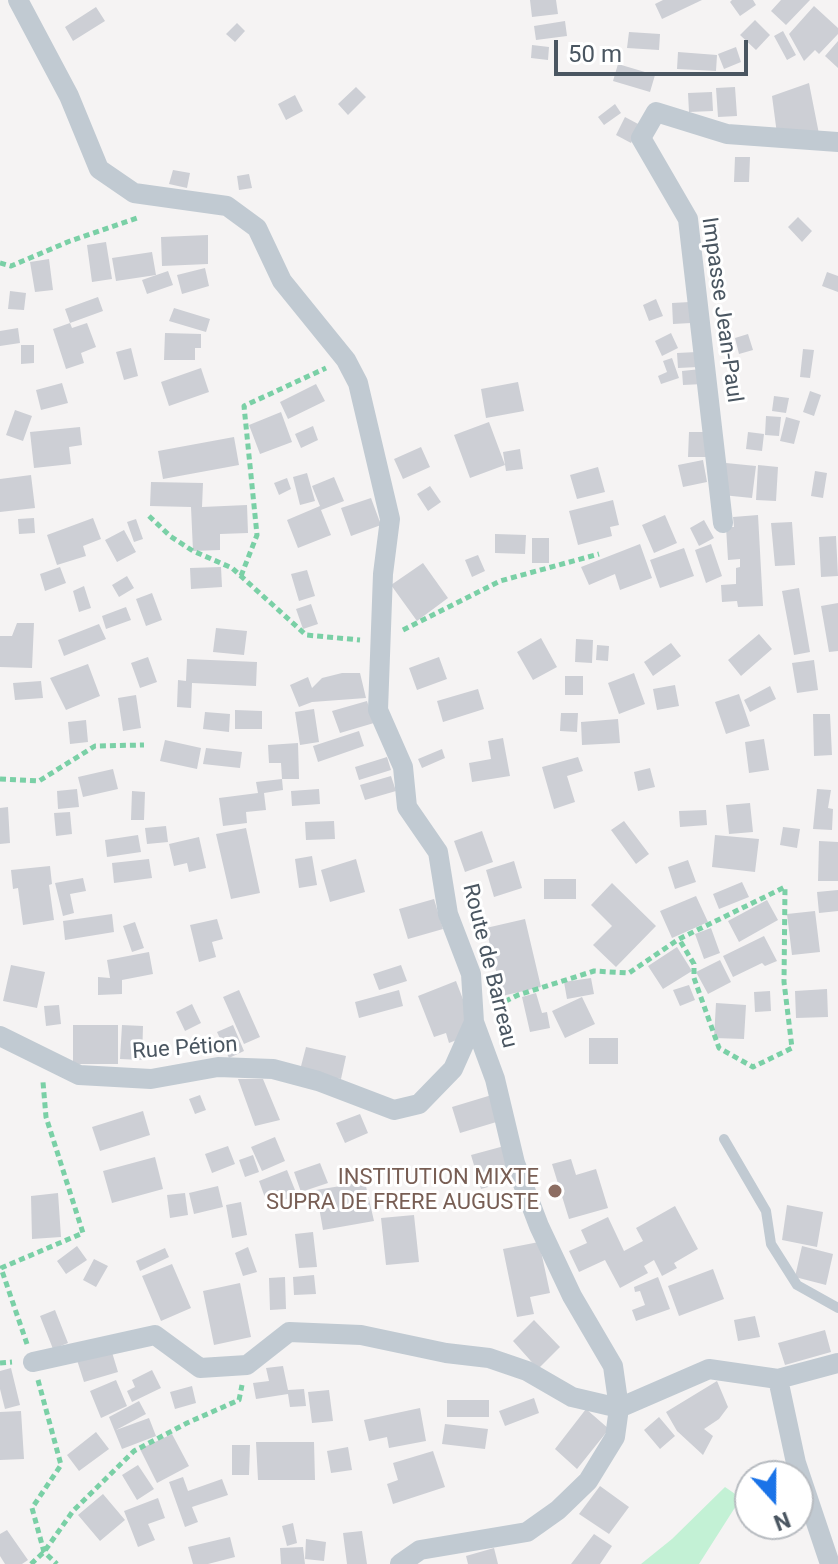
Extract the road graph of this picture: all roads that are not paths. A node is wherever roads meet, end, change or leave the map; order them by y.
1 (18, 0) edge
2 (838, 142) edge
3 (723, 523) dead end
4 (474, 1020) junction
5 (0, 1036) edge
6 (724, 1139) dead end
7 (838, 1308) edge
8 (33, 1362) road end
9 (838, 1363) edge
10 (778, 1379) junction
11 (619, 1408) junction
12 (400, 1564) edge
13 (830, 1564) edge

1 - 4 street, Route de Barreau
2 - 3 street, Impasse Jean-Paul
4 - 5 street, Rue Pétion
4 - 11 street, Route de Barreau
6 - 7 lane
8 - 11 street
9 - 10 street
10 - 11 street
10 - 13 street
11 - 12 street

